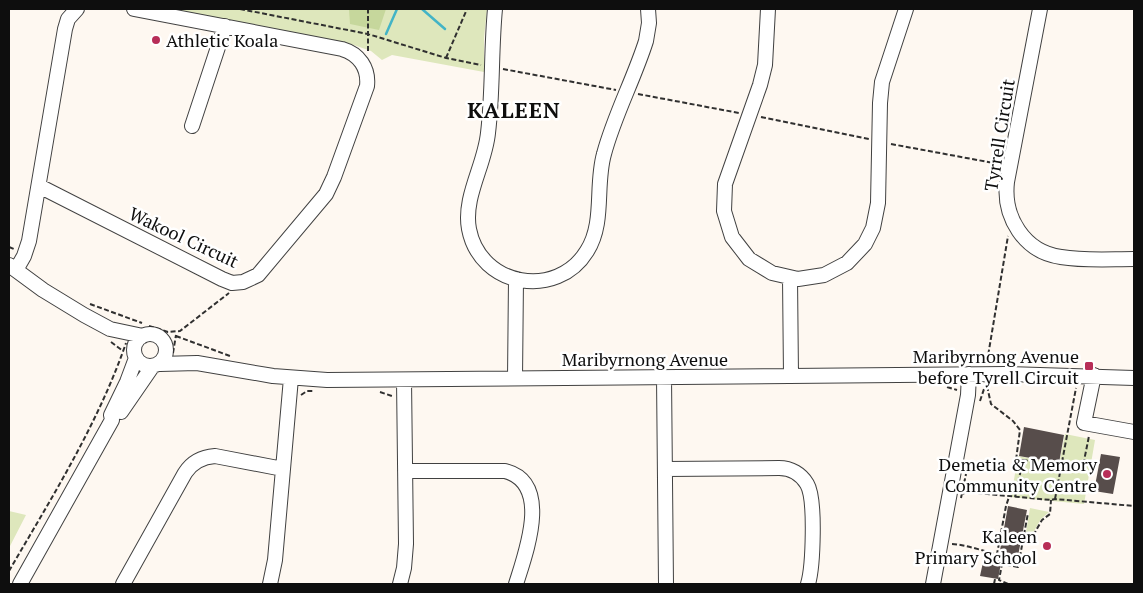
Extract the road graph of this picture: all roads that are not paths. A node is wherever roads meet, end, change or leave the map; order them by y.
1 (77, 9) edge
2 (134, 9) edge
3 (495, 9) edge
4 (648, 9) edge
5 (768, 9) edge
6 (906, 9) edge
7 (1040, 9) edge
8 (225, 26) junction
9 (192, 126) dead end
10 (39, 186) junction
11 (1134, 259) edge
12 (12, 268) edge
13 (790, 278) junction
14 (516, 279) junction
15 (110, 329) junction
16 (143, 336) junction
17 (167, 348) junction
18 (131, 354) junction
19 (197, 363) junction
20 (156, 365) junction
21 (969, 374) junction
22 (1094, 375) junction
23 (791, 376) junction
24 (664, 377) junction
25 (291, 378) junction
26 (515, 378) junction
27 (1134, 378) edge
28 (404, 380) junction
29 (112, 420) junction
30 (1134, 432) edge
31 (283, 469) junction
32 (665, 469) junction
33 (405, 471) junction
34 (20, 584) edge
35 (122, 584) edge
36 (270, 584) edge
37 (400, 584) edge
38 (516, 584) edge
39 (666, 584) edge
40 (808, 584) edge
41 (933, 584) edge

1 - 10 street
2 - 8 street
3 - 14 street
4 - 14 street
5 - 13 street
6 - 13 street
7 - 11 street, Tyrrell Circuit
8 - 9 street
8 - 10 street, Wakool Circuit
10 - 12 street
12 - 15 street
13 - 23 street
14 - 26 street
15 - 16 street
15 - 18 street
16 - 17 street
16 - 18 street
17 - 19 street, Maribyrnong Avenue
17 - 20 street
18 - 20 street
18 - 29 street
19 - 20 street, Maribyrnong Avenue
19 - 25 street, Maribyrnong Avenue
20 - 29 street
21 - 22 street, Maribyrnong Avenue
21 - 23 street, Maribyrnong Avenue
21 - 41 street
22 - 27 street, Maribyrnong Avenue
22 - 30 street
23 - 24 street, Maribyrnong Avenue
24 - 26 street, Maribyrnong Avenue
24 - 32 street
25 - 28 street, Maribyrnong Avenue
25 - 31 street
26 - 28 street, Maribyrnong Avenue
28 - 33 street
29 - 34 street
31 - 35 street
31 - 36 street
32 - 39 street
32 - 40 street
33 - 37 street
33 - 38 street

